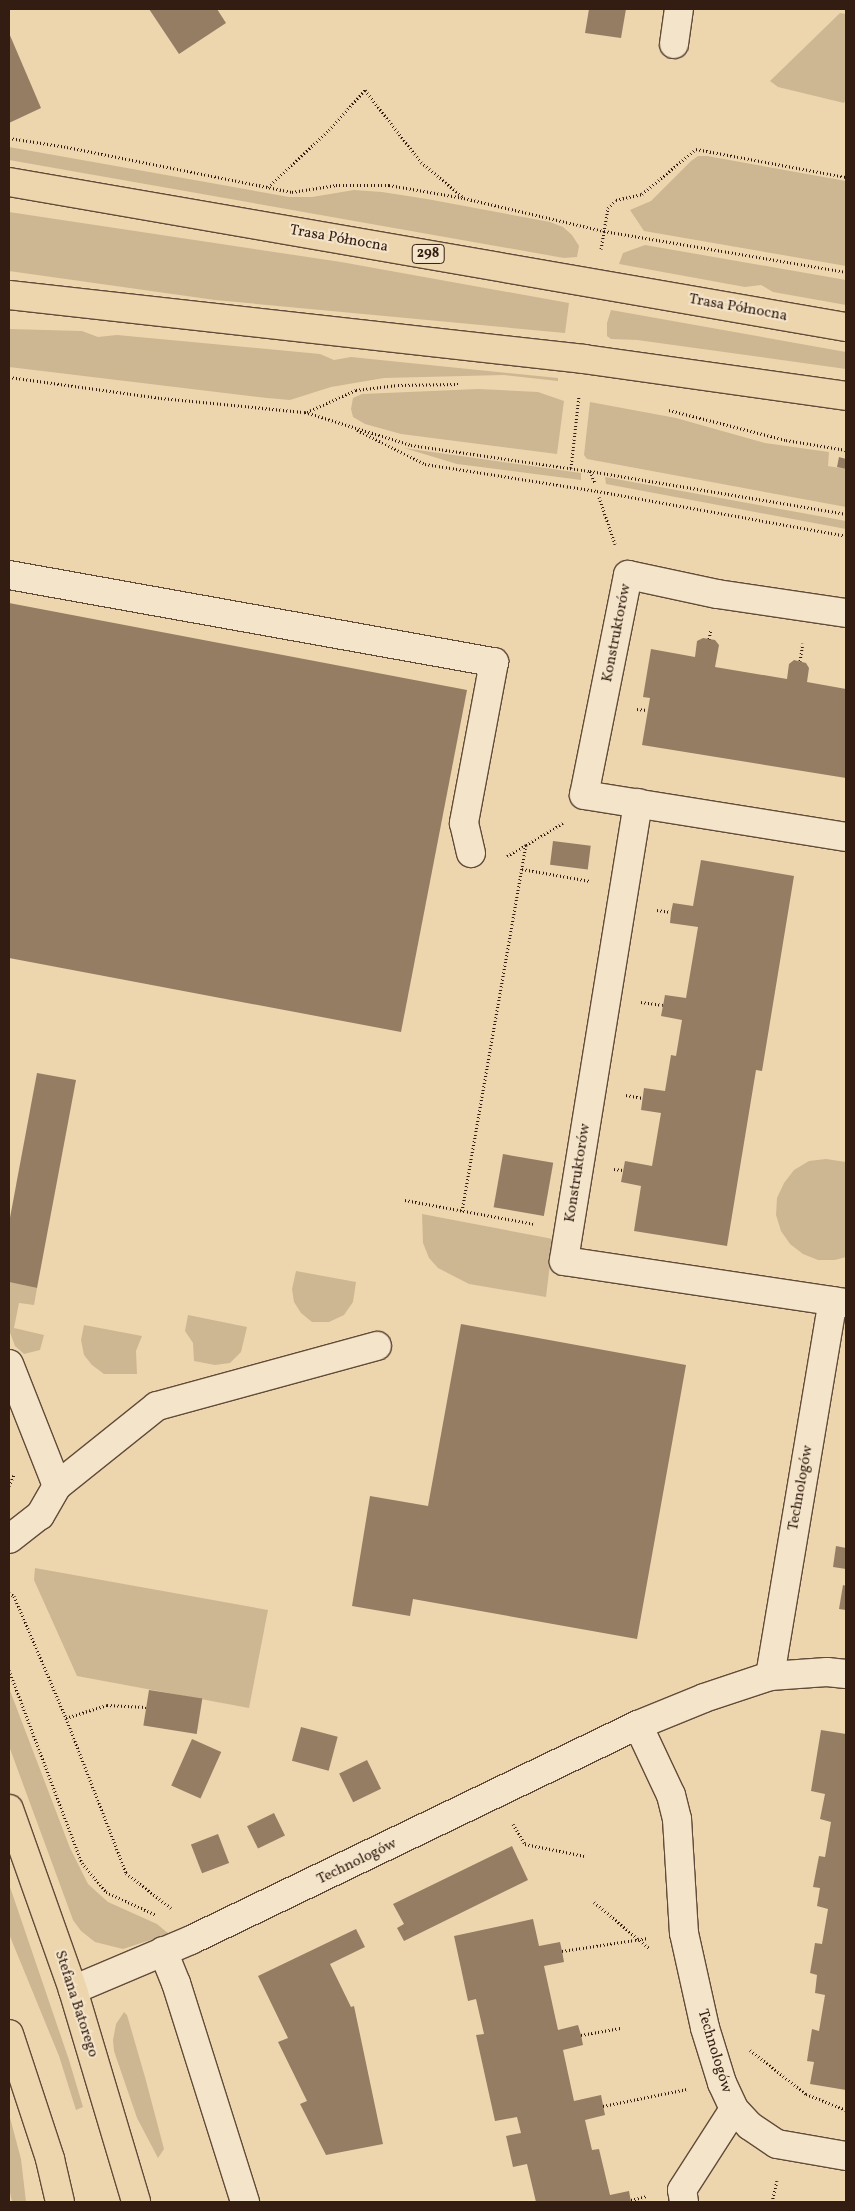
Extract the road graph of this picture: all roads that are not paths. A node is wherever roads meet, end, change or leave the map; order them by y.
1 (680, 9) edge
2 (674, 44) dead end
3 (9, 182) edge
4 (16, 298) edge
5 (846, 327) edge
6 (846, 396) edge
7 (9, 574) edge
8 (846, 614) edge
9 (638, 804) junction
10 (846, 837) edge
11 (471, 853) dead end
12 (839, 1302) edge
13 (377, 1346) dead end
14 (9, 1364) edge
15 (57, 1486) junction
16 (9, 1538) edge
17 (846, 1674) edge
18 (770, 1676) junction
19 (638, 1725) junction
20 (9, 1809) edge
21 (163, 1951) junction
22 (73, 1990) junction
23 (9, 2034) edge
24 (734, 2109) junction
25 (846, 2156) edge
26 (60, 2202) edge
27 (136, 2202) edge
28 (245, 2202) edge
29 (684, 2202) edge

1 - 2 street
3 - 5 main road, Trasa Północna / 298
4 - 6 main road
7 - 11 street
8 - 9 street, Konstruktorów
9 - 10 street
9 - 12 street, Konstruktorów
12 - 18 street, Technologów
13 - 15 street
14 - 15 street
15 - 16 street
17 - 18 street, Technologów
18 - 19 street, Technologów
19 - 21 street, Technologów
19 - 24 street, Technologów
20 - 22 main road, Stefana Batorego
21 - 22 street, Technologów
21 - 28 street
22 - 27 main road, Stefana Batorego
23 - 26 main road
24 - 25 street, Technologów
24 - 29 street

